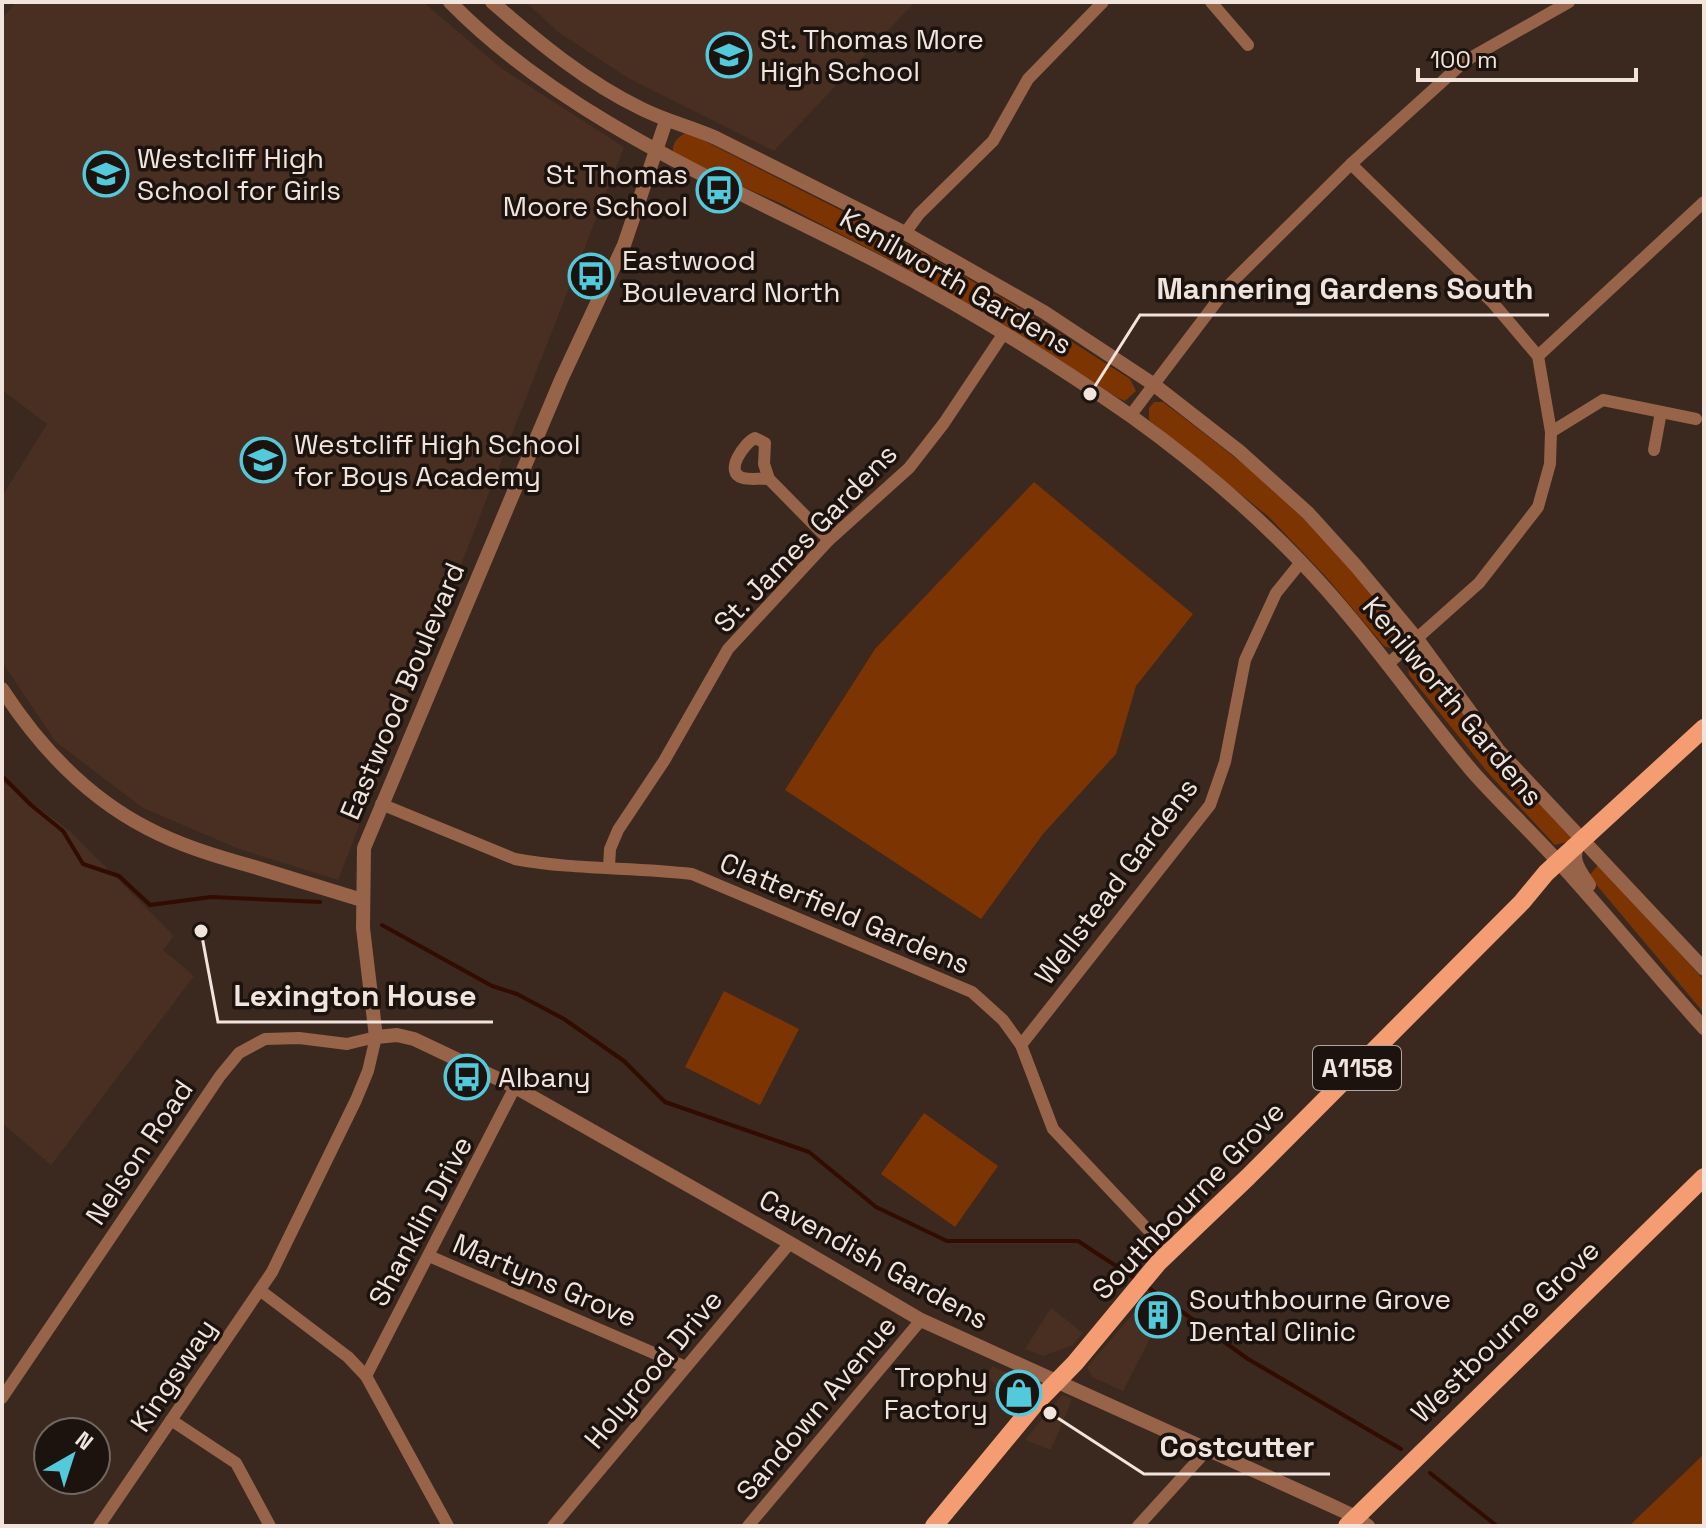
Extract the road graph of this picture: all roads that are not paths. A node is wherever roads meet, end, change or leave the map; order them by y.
1 (450, 2) edge
2 (492, 2) edge
3 (1103, 2) edge
4 (1211, 2) edge
5 (1569, 2) edge
6 (1248, 45) dead end
7 (666, 121) junction
8 (657, 151) junction
9 (1351, 164) junction
10 (1704, 202) edge
11 (905, 233) junction
12 (1004, 333) junction
13 (1538, 356) junction
14 (1153, 384) junction
15 (1661, 412) junction
16 (1130, 416) junction
17 (1696, 419) dead end
18 (1551, 432) junction
19 (1654, 450) dead end
20 (769, 479) dead end
21 (829, 540) junction
22 (1301, 562) junction
23 (1417, 639) junction
24 (1388, 664) junction
25 (2, 689) edge
26 (1704, 728) edge
27 (381, 804) junction
28 (1582, 841) junction
29 (1559, 862) junction
30 (609, 867) junction
31 (362, 900) junction
32 (1649, 965) junction
33 (1704, 969) edge
34 (1704, 1028) edge
35 (376, 1037) junction
36 (1021, 1045) junction
37 (515, 1087) junction
38 (1704, 1177) edge
39 (790, 1243) junction
40 (1169, 1252) junction
41 (429, 1256) junction
42 (261, 1291) junction
43 (921, 1320) junction
44 (686, 1367) junction
45 (366, 1376) junction
46 (1056, 1381) junction
47 (2, 1398) edge
48 (171, 1420) junction
49 (1208, 1449) junction
50 (1357, 1523) edge
51 (99, 1526) edge
52 (270, 1526) edge
53 (448, 1526) edge
54 (553, 1526) edge
55 (748, 1526) edge
56 (934, 1526) edge
57 (1138, 1526) edge

1 - 8 street, Kenilworth Gardens
2 - 7 street, Kenilworth Gardens
3 - 11 street
4 - 6 street
5 - 9 street
7 - 8 street, Eastwood Boulevard
7 - 11 street, Kenilworth Gardens
8 - 12 street, Kenilworth Gardens
8 - 27 street, Eastwood Boulevard
9 - 13 street
9 - 14 street
10 - 13 street
11 - 14 street, Kenilworth Gardens
12 - 16 street, Kenilworth Gardens
12 - 21 street, St. James Gardens
13 - 18 street
14 - 16 street
14 - 23 street, Kenilworth Gardens
15 - 17 street
15 - 18 street
15 - 19 street
16 - 22 street, Kenilworth Gardens
18 - 23 street
20 - 21 street
21 - 30 street, St. James Gardens
22 - 24 street, Kenilworth Gardens
22 - 36 street, Wellstead Gardens
23 - 24 street
23 - 28 street, Kenilworth Gardens
24 - 29 street, Kenilworth Gardens
25 - 31 street
26 - 28 main road, Southbourne Grove / A1158
27 - 30 street, Clatterfield Gardens
27 - 31 street, Eastwood Boulevard
28 - 29 main road, Southbourne Grove / A1158
28 - 32 street
28 - 33 street, Kenilworth Gardens
29 - 32 street, Kenilworth Gardens
29 - 40 main road, Southbourne Grove / A1158
30 - 36 street, Clatterfield Gardens
31 - 35 street, Eastwood Boulevard
32 - 34 street, Kenilworth Gardens
35 - 37 street, Cavendish Gardens
35 - 42 street, Eastwood Boulevard
35 - 47 street, Nelson Road
36 - 40 street, Clatterfield Gardens
37 - 39 street, Cavendish Gardens
37 - 41 street, Shanklin Drive
38 - 50 main road, Westbourne Grove
39 - 43 street, Cavendish Gardens
39 - 44 street, Holyrood Drive
40 - 46 main road, Southbourne Grove / A1158
41 - 44 street, Martyns Grove
41 - 45 street, Shanklin Drive
42 - 45 street
42 - 48 street, Kingsway
43 - 46 street, Cavendish Gardens
43 - 55 street, Sandown Avenue
44 - 54 street, Holyrood Drive
45 - 53 street
46 - 49 street, Cavendish Gardens
46 - 56 main road, Southbourne Grove / A1158
48 - 51 street, Kingsway
48 - 52 street
49 - 50 street, Cavendish Gardens
49 - 57 street

